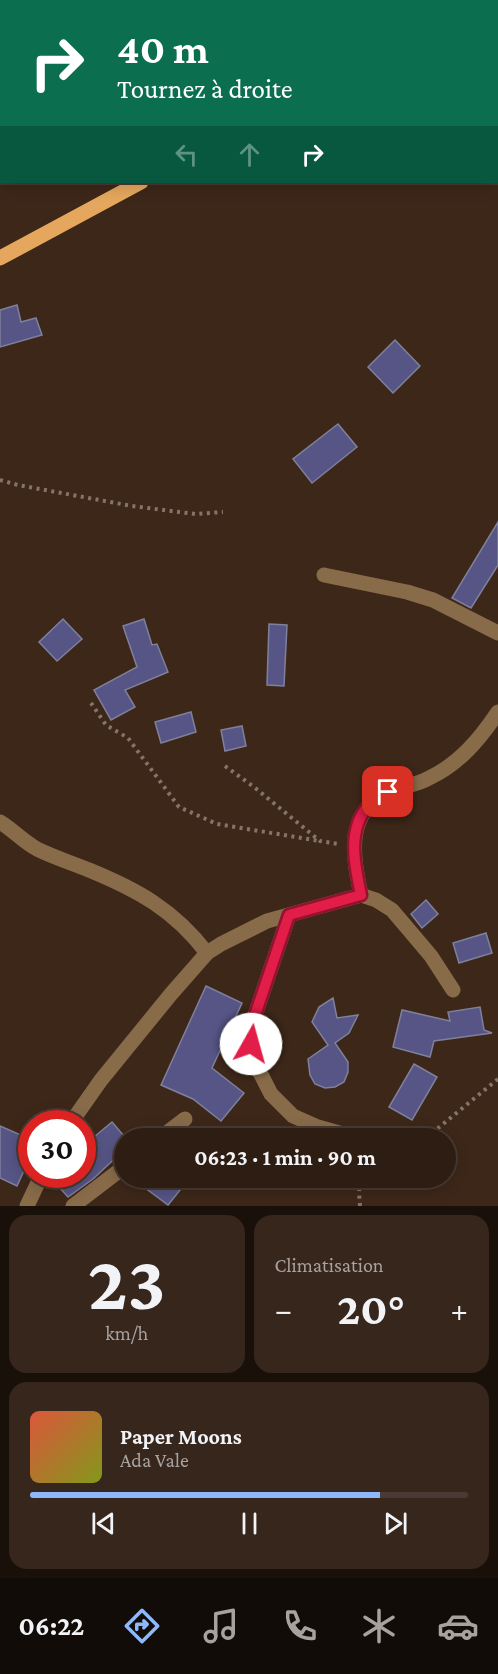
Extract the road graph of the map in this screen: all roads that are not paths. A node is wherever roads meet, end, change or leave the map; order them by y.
1 (139, 183) edge
2 (0, 258) edge
3 (324, 575) dead end
4 (498, 633) edge
5 (498, 712) edge
6 (0, 822) edge
7 (361, 895) junction
8 (289, 915) junction
9 (207, 953) junction
10 (453, 990) dead end
11 (80, 1110) edge
12 (185, 1119) dead end
13 (173, 1128) edge
14 (322, 1128) edge
15 (114, 1175) edge
16 (35, 1188) edge
17 (27, 1206) edge
18 (73, 1206) edge

1 - 2 main road
3 - 4 street
5 - 7 street
6 - 9 street
7 - 8 street
7 - 10 street
8 - 9 street
8 - 14 street
9 - 11 street
12 - 13 street
15 - 18 street
16 - 17 street

